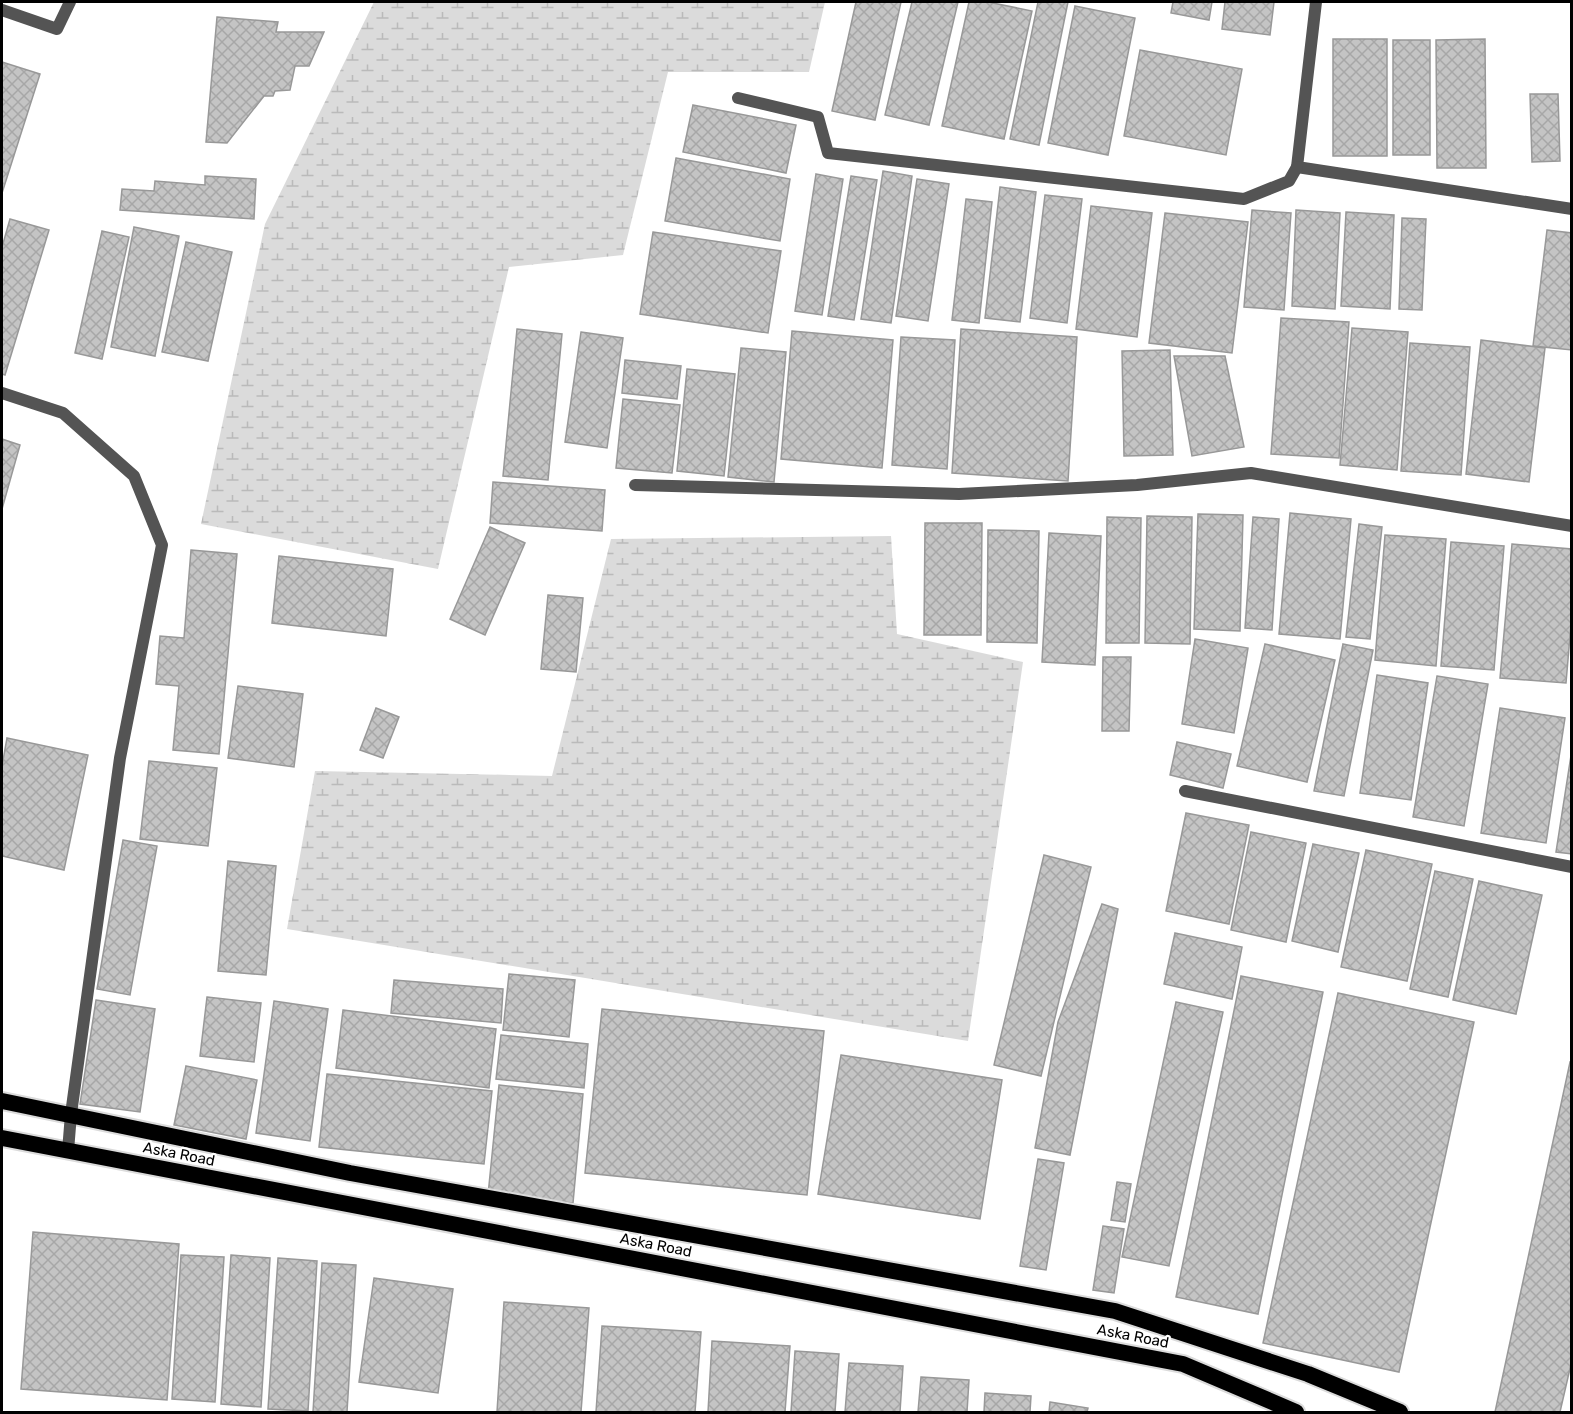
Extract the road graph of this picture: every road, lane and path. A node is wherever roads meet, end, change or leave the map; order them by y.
1 (70, 2) edge
2 (1316, 2) edge
3 (2, 10) edge
4 (738, 98) dead end
5 (1297, 167) junction
6 (1572, 209) edge
7 (2, 393) edge
8 (635, 485) dead end
9 (1572, 526) edge
10 (1185, 791) dead end
11 (1572, 867) edge
12 (2, 1101) edge
13 (70, 1114) junction
14 (2, 1138) edge
15 (68, 1151) junction
16 (1296, 1413) edge
17 (1400, 1413) edge

1 - 3 street
2 - 5 street
4 - 5 street
5 - 6 street
7 - 13 street
8 - 9 street
10 - 11 street
12 - 13 highway
13 - 15 street
13 - 17 highway
14 - 15 highway, Aska Road
15 - 16 highway, Aska Road

